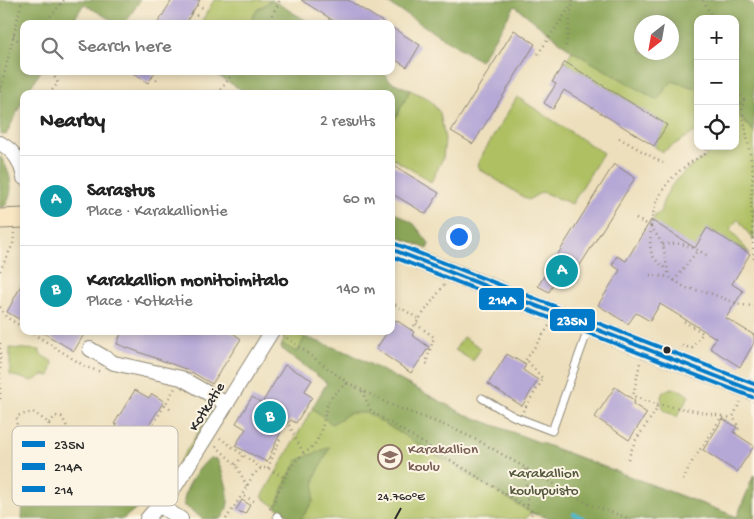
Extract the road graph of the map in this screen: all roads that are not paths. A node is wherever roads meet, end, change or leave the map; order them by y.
1 (0, 143) edge
2 (20, 162) edge
3 (20, 218) edge
4 (0, 219) edge
5 (395, 251) edge
6 (589, 326) junction
7 (274, 335) edge
8 (90, 349) dead end
9 (748, 393) edge
10 (482, 398) dead end
11 (227, 404) junction
12 (178, 479) edge
13 (160, 506) joint
14 (147, 519) edge
15 (181, 519) edge

1 - 2 street
3 - 4 street
5 - 6 street
6 - 9 street
6 - 10 lane
7 - 11 street, Kotkatie
8 - 11 street
11 - 12 street, Kotkatie
13 - 14 street, Kotkatie
13 - 15 street

